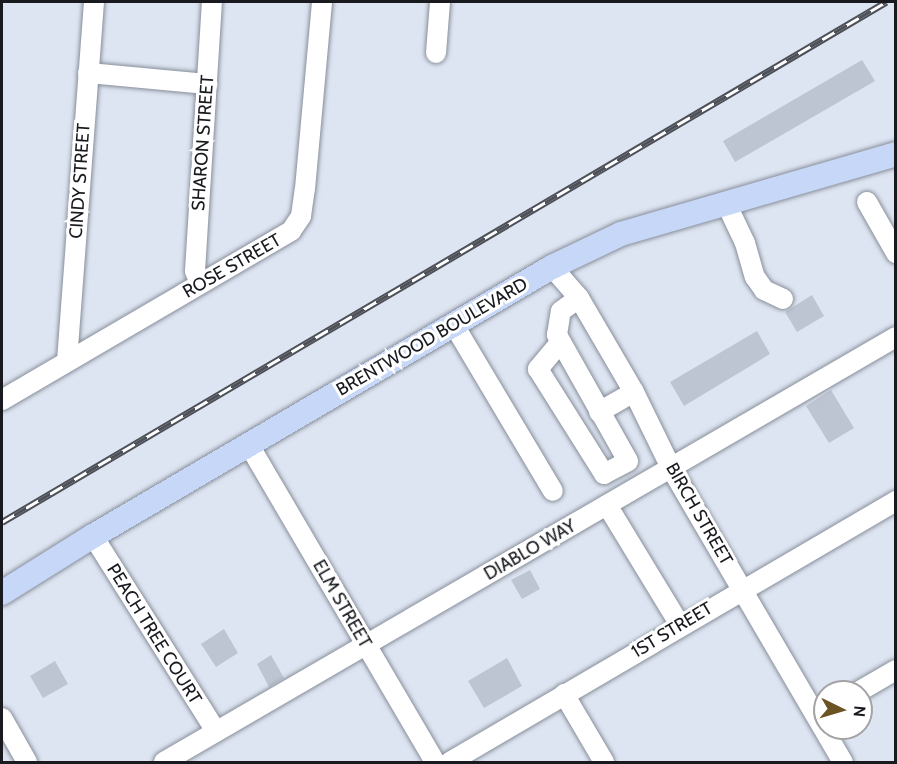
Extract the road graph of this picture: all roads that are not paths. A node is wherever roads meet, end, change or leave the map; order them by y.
1 (94, 2) edge
2 (212, 2) edge
3 (322, 2) edge
4 (440, 2) edge
5 (436, 53) dead end
6 (88, 73) junction
7 (207, 84) junction
8 (896, 154) edge
9 (867, 202) dead end
10 (726, 203) junction
11 (896, 253) edge
12 (552, 267) junction
13 (200, 284) junction
14 (579, 298) junction
15 (783, 299) dead end
16 (454, 325) junction
17 (896, 337) edge
18 (560, 345) junction
19 (67, 362) junction
20 (634, 392) junction
21 (2, 400) edge
22 (599, 412) junction
23 (249, 445) junction
24 (671, 468) junction
25 (553, 491) dead end
26 (896, 501) edge
27 (607, 505) junction
28 (93, 536) junction
29 (742, 589) junction
30 (2, 593) edge
31 (680, 625) junction
32 (367, 645) junction
33 (896, 670) edge
34 (873, 683) edge
35 (564, 693) junction
36 (813, 703) edge
37 (2, 718) edge
38 (216, 731) junction
39 (832, 740) edge
40 (27, 762) edge
41 (164, 762) edge
42 (435, 762) edge
43 (450, 762) edge
44 (604, 762) edge
45 (843, 762) edge

1 - 6 street, CINDY STREET
2 - 7 street, SHARON STREET
3 - 13 street, ROSE STREET
4 - 5 street
6 - 7 street
6 - 19 street, CINDY STREET
7 - 13 street, SHARON STREET
8 - 10 main road, BRENTWOOD BOULEVARD
9 - 11 street
10 - 12 main road, BRENTWOOD BOULEVARD
10 - 15 street
12 - 14 street, BIRCH STREET
12 - 16 main road, BRENTWOOD BOULEVARD
13 - 19 street, ROSE STREET
14 - 18 street
14 - 20 street, BIRCH STREET
16 - 23 main road, BRENTWOOD BOULEVARD
16 - 25 street
17 - 24 street, DIABLO WAY
18 - 22 street
18 - 22 street
19 - 21 street, ROSE STREET
20 - 22 street
20 - 24 street, BIRCH STREET
23 - 28 main road, BRENTWOOD BOULEVARD
23 - 32 street, ELM STREET
24 - 27 street, DIABLO WAY
24 - 29 street, BIRCH STREET
26 - 29 street, 1ST STREET
27 - 31 street
27 - 32 street, DIABLO WAY
28 - 30 main road, BRENTWOOD BOULEVARD
28 - 38 street, PEACH TREE COURT
29 - 31 street, 1ST STREET
29 - 36 street, BIRCH STREET
31 - 35 street, 1ST STREET
32 - 38 street, DIABLO WAY
32 - 42 street, ELM STREET
33 - 34 street
35 - 43 street, 1ST STREET
35 - 44 street
37 - 40 street
38 - 41 street, DIABLO WAY
39 - 45 street, BIRCH STREET

